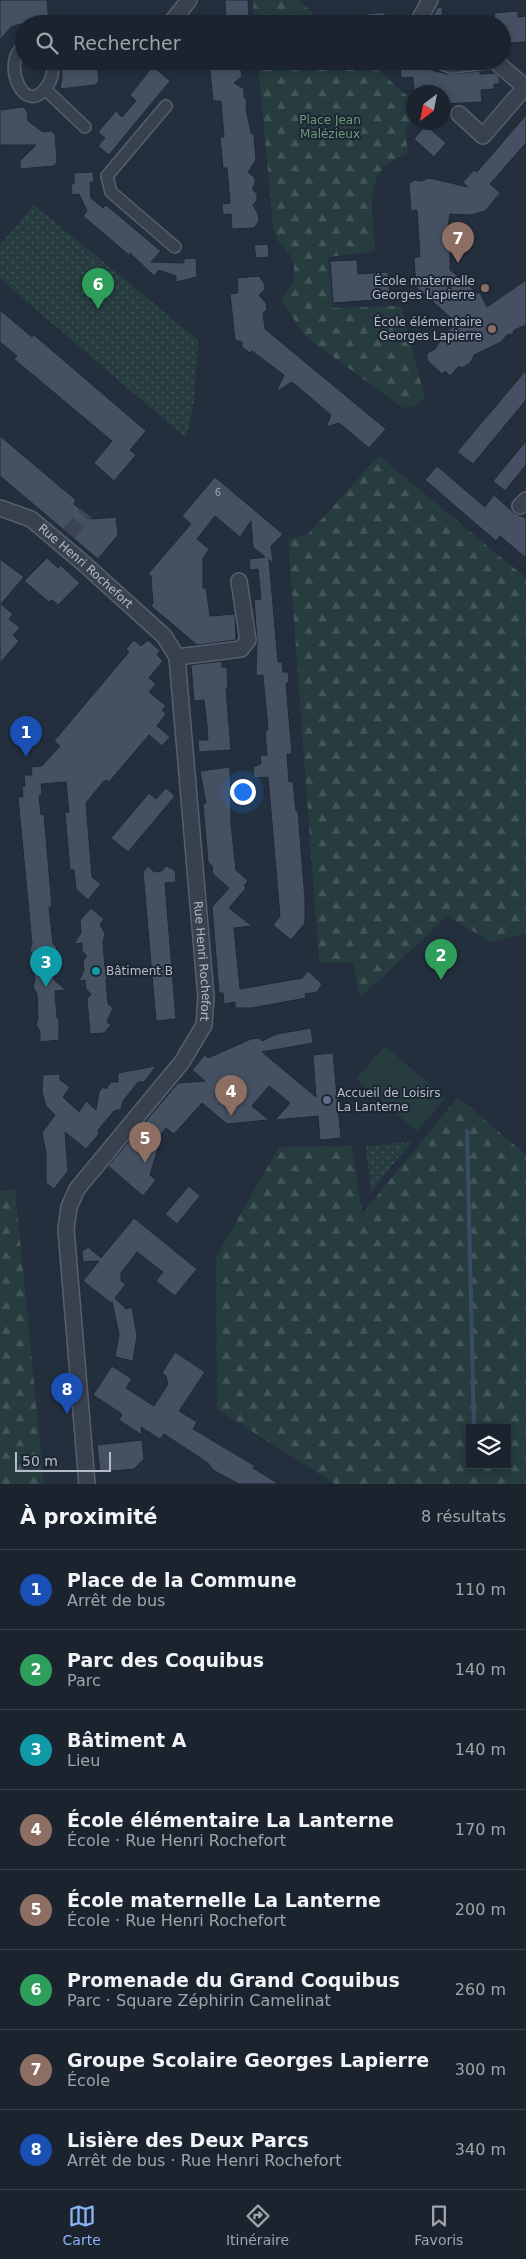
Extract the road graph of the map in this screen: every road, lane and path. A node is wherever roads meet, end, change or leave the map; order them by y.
1 (189, 0) edge
2 (430, 0) edge
3 (177, 15) edge
4 (422, 15) edge
5 (15, 50) edge
6 (52, 70) edge
7 (507, 70) edge
8 (526, 86) edge
9 (45, 89) junction
10 (166, 106) dead end
11 (459, 114) dead end
12 (85, 126) dead end
13 (175, 246) dead end
14 (0, 508) edge
15 (239, 581) dead end
16 (177, 657) junction
17 (87, 1484) edge

1 - 3 street
2 - 4 street
5 - 9 street
6 - 9 street
7 - 8 street
8 - 11 street
9 - 12 street
10 - 13 street
14 - 16 street, Rue Henri Rochefort
15 - 16 street
16 - 17 street, Rue Henri Rochefort

